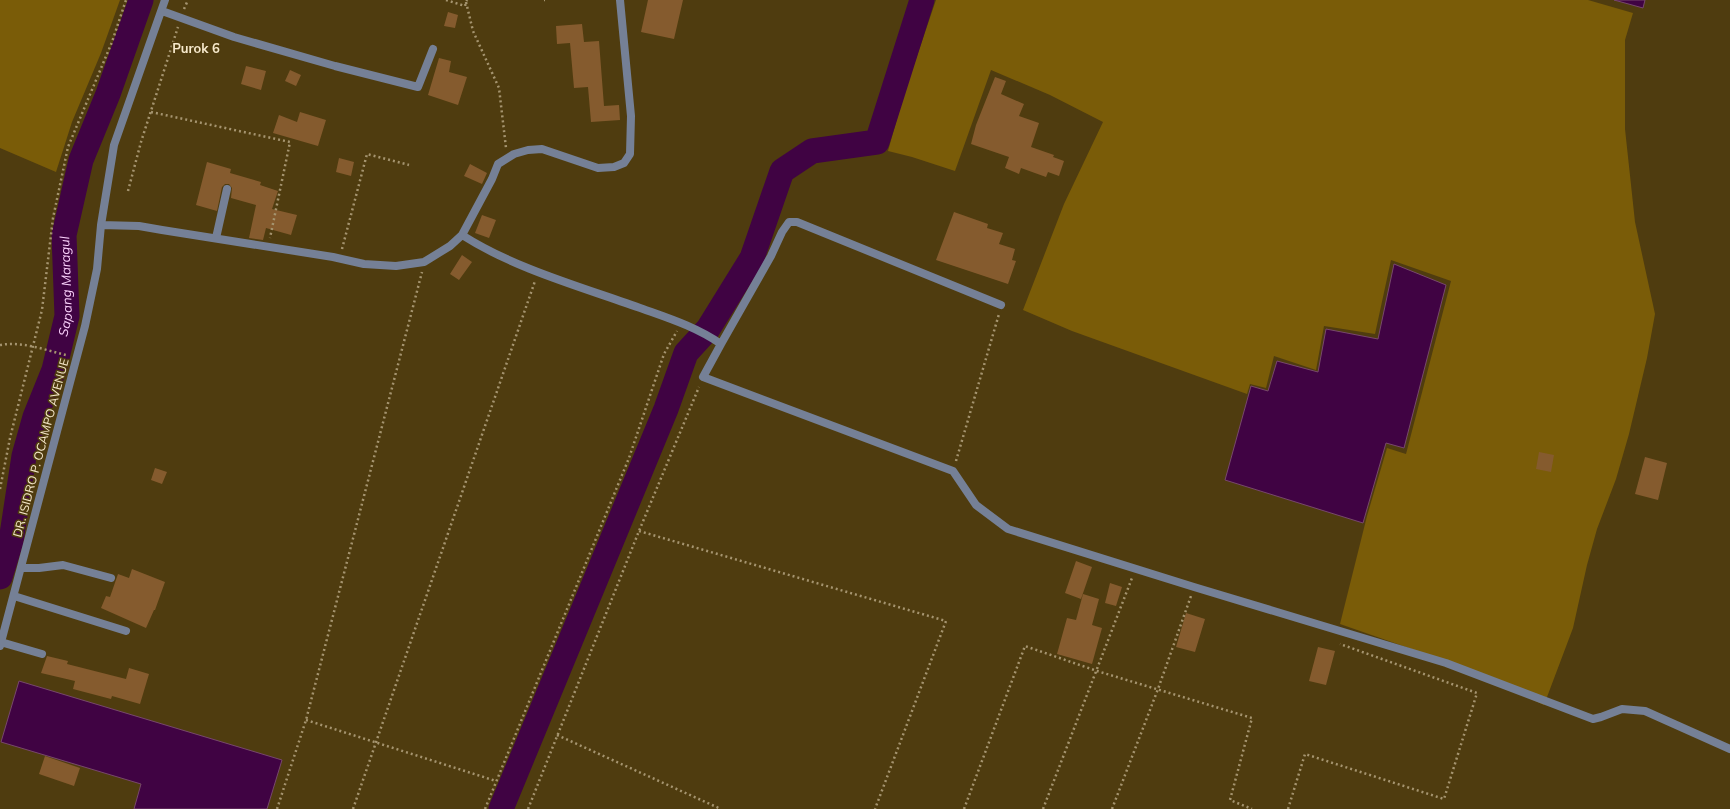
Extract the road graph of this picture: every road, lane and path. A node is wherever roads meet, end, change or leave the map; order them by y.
1 (126, 0) edge
2 (165, 0) edge
3 (188, 0) edge
4 (446, 0) edge
5 (620, 0) edge
6 (467, 1) edge
7 (162, 10) junction
8 (181, 18) junction
9 (433, 49) dead end
10 (151, 112) junction
11 (507, 158) junction
12 (409, 165) dead end
13 (227, 189) dead end
14 (128, 191) dead end
15 (101, 225) junction
16 (462, 235) junction
17 (216, 238) junction
18 (268, 246) junction
19 (340, 258) junction
20 (424, 262) junction
21 (538, 271) junction
22 (1001, 305) joint
23 (683, 323) junction
24 (718, 341) junction
25 (0, 345) edge
26 (33, 346) junction
27 (70, 356) dead end
28 (703, 377) junction
29 (953, 471) junction
30 (0, 489) edge
31 (639, 531) junction
32 (21, 568) junction
33 (1135, 569) junction
34 (111, 578) dead end
35 (1184, 592) dead end
36 (1191, 595) junction
37 (14, 596) junction
38 (1199, 597) dead end
39 (126, 631) dead end
40 (1333, 641) dead end
41 (1, 644) edge
42 (42, 654) dead end
43 (1097, 671) junction
44 (1158, 689) junction
45 (306, 720) junction
46 (557, 735) junction
47 (376, 742) junction
48 (1730, 749) edge
49 (496, 781) junction
50 (277, 809) edge
51 (353, 809) edge
52 (485, 809) edge
53 (528, 809) edge
54 (721, 809) edge
55 (875, 809) edge
56 (964, 809) edge
57 (1043, 809) edge
58 (1112, 809) edge
59 (1252, 809) edge
60 (1288, 809) edge

1 - 26 path
2 - 7 street, DR. ISIDRO P. OCAMPO AVENUE
3 - 8 path
4 - 6 path
5 - 11 street
6 - 11 path
7 - 8 street
7 - 15 street, DR. ISIDRO P. OCAMPO AVENUE
8 - 9 street
8 - 10 path
10 - 14 path
10 - 18 path
11 - 16 street
12 - 19 path
13 - 17 street
15 - 17 street
15 - 32 street, DR. ISIDRO P. OCAMPO AVENUE
16 - 20 street
16 - 21 street
17 - 18 street
18 - 19 street
19 - 20 street
20 - 45 path
21 - 23 street
21 - 47 path
22 - 24 street
22 - 29 path
23 - 24 street
23 - 49 path
24 - 28 street
25 - 26 path
26 - 27 path
26 - 30 path
28 - 29 street
28 - 31 path
29 - 33 street
31 - 46 path
31 - 55 path
32 - 34 street
32 - 37 street, DR. ISIDRO P. OCAMPO AVENUE
33 - 43 path
33 - 48 street
35 - 36 path
36 - 38 path
36 - 44 path
37 - 39 street
37 - 41 street, DR. ISIDRO P. OCAMPO AVENUE
40 - 60 path
41 - 42 street
43 - 44 path
43 - 56 path
43 - 57 path
44 - 58 path
44 - 59 path
45 - 47 path
45 - 50 path
46 - 53 path
46 - 54 path
47 - 49 path
47 - 51 path
49 - 52 path

